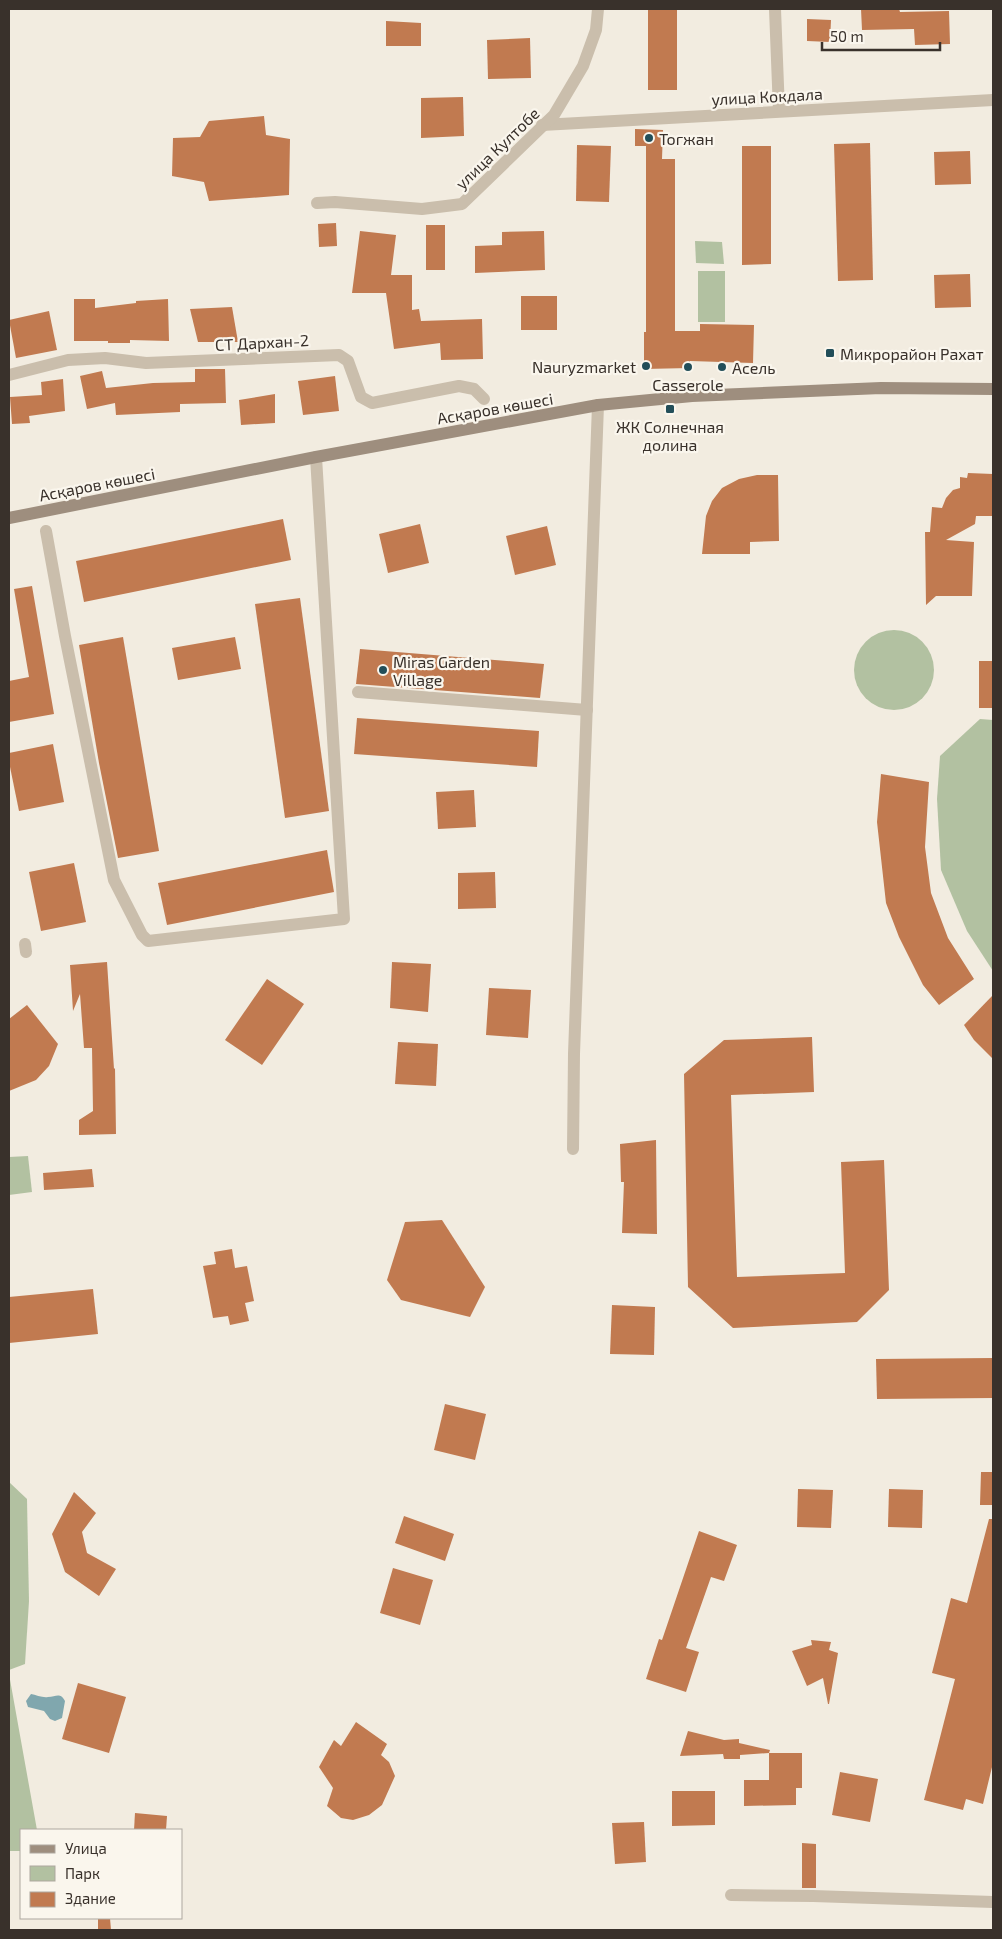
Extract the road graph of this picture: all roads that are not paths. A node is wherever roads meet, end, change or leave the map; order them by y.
1 (598, 9) edge
2 (775, 9) edge
3 (993, 100) edge
4 (780, 111) junction
5 (542, 125) junction
6 (317, 203) dead end
7 (9, 374) edge
8 (993, 389) edge
9 (484, 399) dead end
10 (598, 405) junction
11 (316, 457) junction
12 (9, 518) edge
13 (46, 530) dead end
14 (358, 692) dead end
15 (587, 710) junction
16 (574, 1149) dead end
17 (731, 1896) dead end
18 (993, 1902) edge

1 - 5 street, улица Култобе
2 - 4 street
3 - 4 street, улица Кокдала
4 - 5 street, улица Кокдала
5 - 6 street, улица Култобе
7 - 9 street, СТ Дархан-2
8 - 10 street, Асқаров көшесі
10 - 11 street, Асқаров көшесі
10 - 15 street
11 - 12 street, Асқаров көшесі
11 - 13 street
14 - 15 street
15 - 16 street
17 - 18 street

